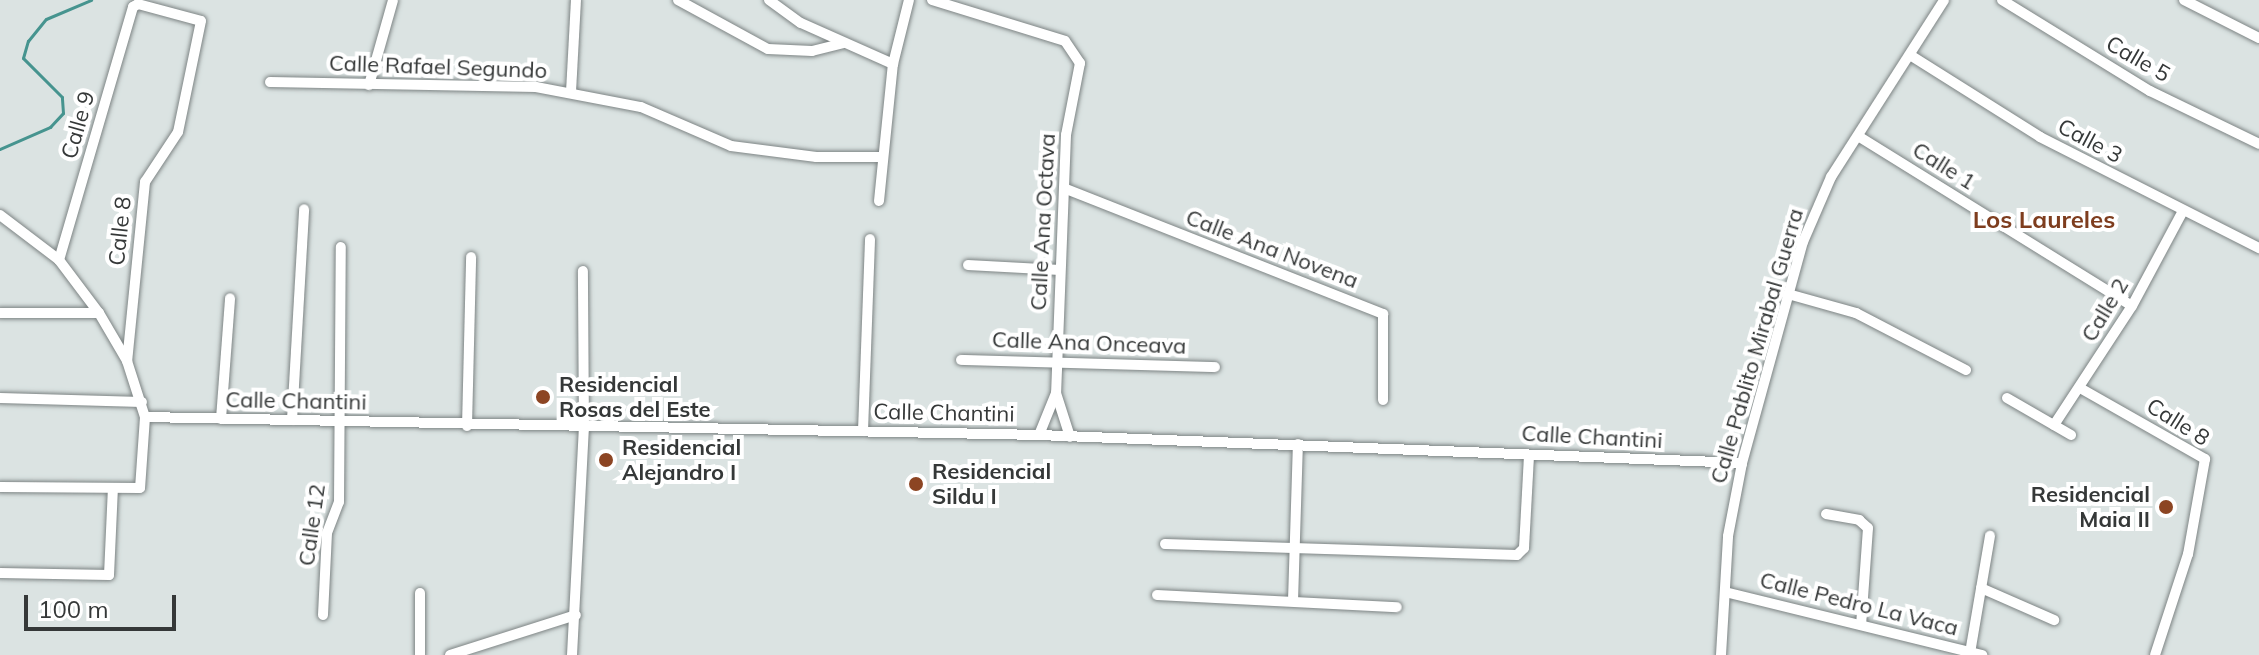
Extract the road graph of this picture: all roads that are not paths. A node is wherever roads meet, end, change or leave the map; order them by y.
1 (393, 0) edge
2 (576, 0) edge
3 (678, 0) edge
4 (772, 0) edge
5 (909, 0) edge
6 (932, 0) edge
7 (1944, 0) edge
8 (2002, 0) edge
9 (2184, 0) edge
10 (138, 4) joint
11 (2259, 38) edge
12 (843, 43) junction
13 (1910, 55) junction
14 (893, 64) junction
15 (270, 82) dead end
16 (369, 85) junction
17 (571, 92) junction
18 (1858, 136) junction
19 (2259, 144) edge
20 (883, 157) junction
21 (1066, 189) junction
22 (879, 201) dead end
23 (304, 209) dead end
24 (2183, 211) junction
25 (0, 215) edge
26 (870, 239) dead end
27 (341, 247) dead end
28 (2259, 248) edge
29 (471, 257) dead end
30 (59, 260) junction
31 (968, 265) dead end
32 (1060, 270) junction
33 (583, 271) dead end
34 (1788, 294) junction
35 (230, 298) dead end
36 (2132, 306) junction
37 (0, 313) edge
38 (99, 313) junction
39 (961, 360) dead end
40 (127, 361) junction
41 (1057, 363) junction
42 (1215, 367) dead end
43 (1966, 370) dead end
44 (2080, 388) junction
45 (1056, 393) junction
46 (0, 398) edge
47 (2007, 398) dead end
48 (1383, 400) dead end
49 (142, 402) junction
50 (145, 417) junction
51 (221, 419) junction
52 (292, 420) junction
53 (337, 421) junction
54 (2054, 425) junction
55 (467, 426) junction
56 (584, 429) junction
57 (863, 431) junction
58 (1039, 435) junction
59 (2071, 435) dead end
60 (1070, 437) junction
61 (1298, 444) junction
62 (1529, 456) junction
63 (1742, 463) junction
64 (0, 487) edge
65 (113, 488) junction
66 (1826, 514) dead end
67 (1990, 536) dead end
68 (1165, 544) dead end
69 (1294, 550) junction
70 (0, 573) edge
71 (1981, 588) junction
72 (1725, 592) junction
73 (420, 593) dead end
74 (1157, 595) dead end
75 (1293, 601) junction
76 (1397, 607) dead end
77 (323, 615) dead end
78 (576, 615) junction
79 (2054, 620) dead end
80 (1861, 625) junction
81 (1725, 642) junction
82 (1970, 653) junction
83 (420, 655) edge
84 (450, 655) edge
85 (572, 655) edge
86 (1721, 655) edge
87 (1732, 655) edge
88 (1982, 655) edge
89 (2155, 655) edge

1 - 16 street
2 - 17 street
3 - 12 street
4 - 12 street
5 - 14 street
6 - 21 street, Calle Ana Octava
7 - 13 street, Calle Pablito Mirabal Guerra
8 - 19 street, Calle 5
9 - 11 street
10 - 30 street, Calle 9
10 - 40 street, Calle 8
12 - 14 street
13 - 18 street, Calle Pablito Mirabal Guerra
13 - 24 street, Calle 3
14 - 20 street
15 - 16 street, Calle Rafael Segundo
16 - 17 street, Calle Rafael Segundo
17 - 20 street, Calle Rafael Segundo
18 - 34 street, Calle Pablito Mirabal Guerra
18 - 36 street, Calle 1
20 - 22 street
21 - 32 street, Calle Ana Octava
21 - 48 street, Calle Ana Novena
23 - 52 street
24 - 28 street, Calle 3
24 - 36 street, Calle 2
25 - 30 street
26 - 57 street
27 - 53 street, Calle 12
29 - 55 street
30 - 38 street
31 - 32 street
32 - 41 street, Calle Ana Octava
33 - 56 street
34 - 43 street
34 - 63 street, Calle Pablito Mirabal Guerra
35 - 51 street
36 - 44 street, Calle 2
37 - 38 street
38 - 40 street
39 - 41 street, Calle Ana Onceava
40 - 49 street
41 - 42 street, Calle Ana Onceava
41 - 45 street, Calle Ana Octava
44 - 54 street, Calle 2
44 - 89 street, Calle 8
45 - 58 street, Calle Ana Octava
45 - 60 street, Calle Ana Octava
46 - 49 street
47 - 54 street
49 - 50 street
50 - 51 street, Calle Chantini
50 - 65 street
51 - 52 street, Calle Chantini
52 - 53 street, Calle Chantini
53 - 55 street, Calle Chantini
53 - 77 street, Calle 12
54 - 59 street
55 - 56 street, Calle Chantini
56 - 57 street, Calle Chantini
56 - 78 street
57 - 58 street, Calle Chantini
58 - 60 street, Calle Chantini
60 - 61 street, Calle Chantini
61 - 62 street, Calle Chantini
61 - 69 street
62 - 63 street, Calle Chantini
62 - 69 street
63 - 72 street, Calle Pablito Mirabal Guerra
64 - 65 street
65 - 70 street
66 - 80 street
67 - 71 street
68 - 69 street
69 - 75 street
71 - 79 street
71 - 82 street
72 - 80 street, Calle Pedro La Vaca
72 - 81 street, Calle Pablito Mirabal Guerra
73 - 83 street
74 - 75 street
75 - 76 street
78 - 84 street
78 - 85 street
80 - 82 street, Calle Pedro La Vaca
81 - 86 street
81 - 87 street
82 - 88 street, Calle Pedro La Vaca

